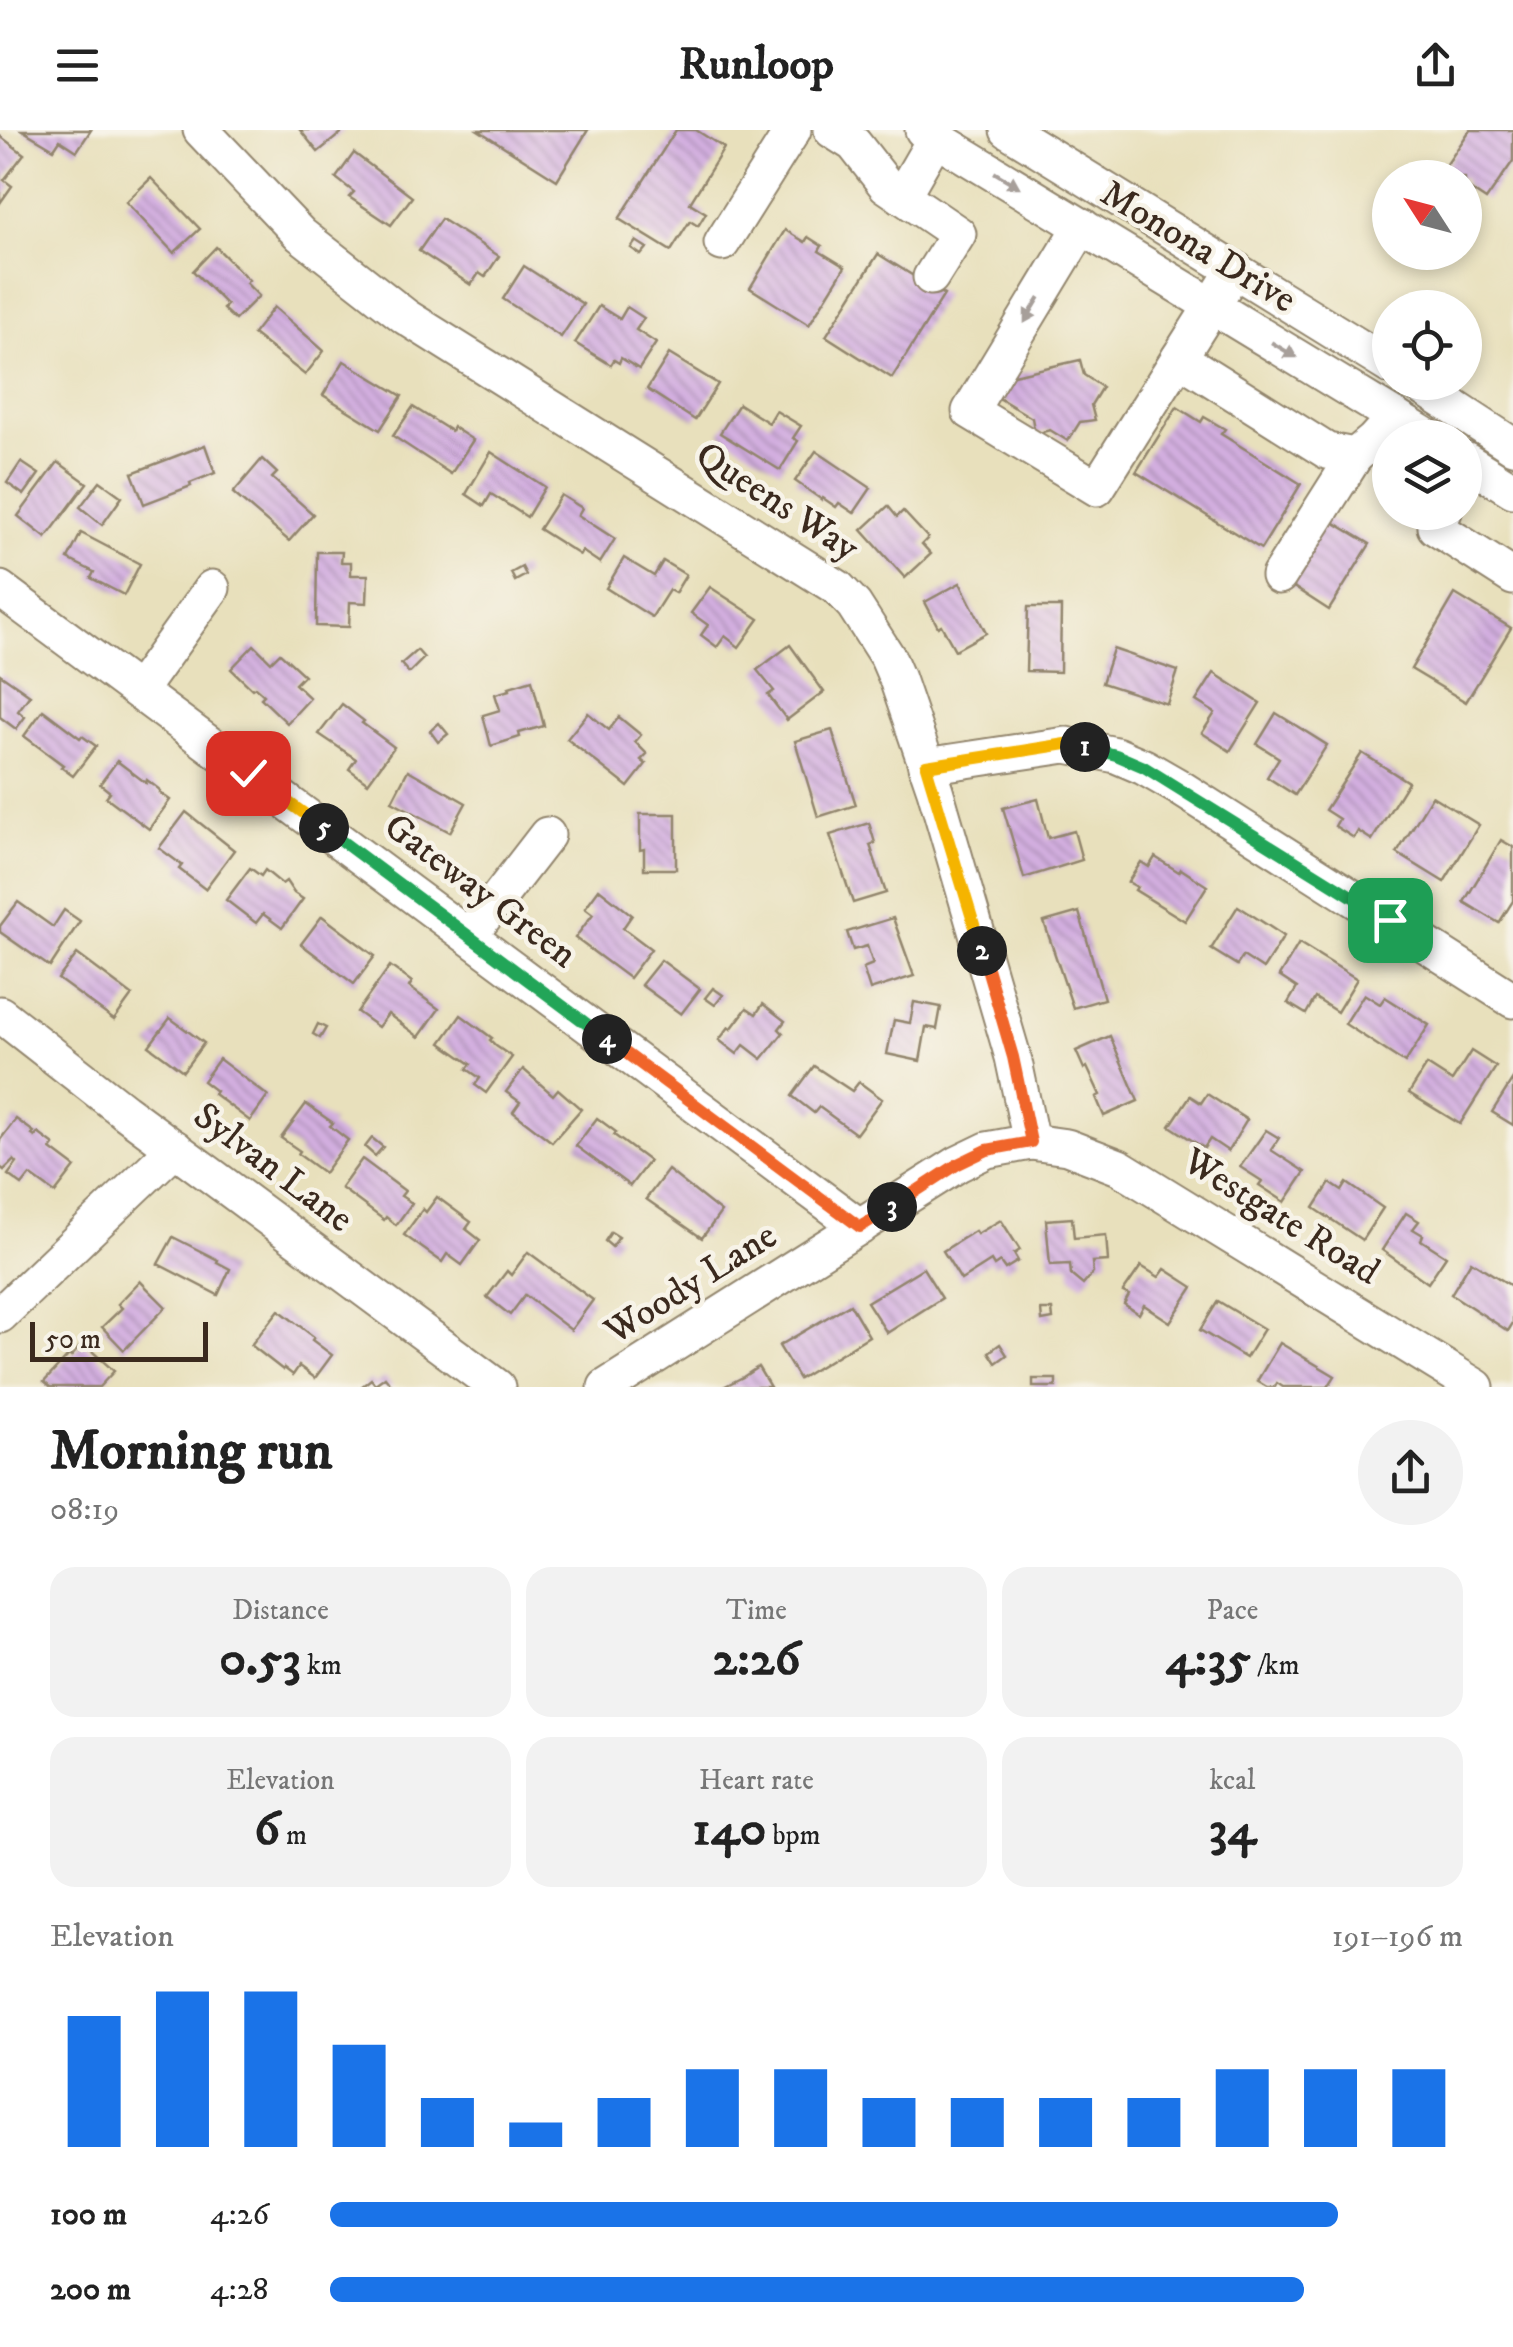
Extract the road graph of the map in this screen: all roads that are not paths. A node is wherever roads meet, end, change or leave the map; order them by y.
1 (201, 130) edge
2 (793, 130) edge
3 (832, 130) edge
4 (1008, 130) edge
5 (930, 134) edge
6 (902, 196) junction
7 (1082, 226) junction
8 (722, 244) dead end
9 (1235, 269) junction
10 (932, 277) dead end
11 (1211, 305) junction
12 (1372, 355) edge
13 (1179, 358) junction
14 (1443, 400) edge
15 (1396, 417) junction
16 (1401, 420) edge
17 (1513, 446) edge
18 (1355, 456) junction
19 (1482, 476) edge
20 (1513, 490) edge
21 (1441, 530) edge
22 (1279, 576) dead end
23 (1513, 577) edge
24 (212, 588) dead end
25 (0, 589) edge
26 (138, 692) junction
27 (926, 766) junction
28 (546, 835) dead end
29 (469, 936) junction
30 (1513, 1000) edge
31 (0, 1014) edge
32 (1031, 1142) junction
33 (174, 1148) junction
34 (860, 1227) junction
35 (0, 1315) edge
36 (497, 1387) edge
37 (606, 1387) edge
38 (1476, 1387) edge

1 - 27 street, Queens Way
2 - 8 street
3 - 6 street
4 - 9 street, Monona Drive
5 - 6 street
5 -> 7 street, Monona Drive
6 - 10 street
7 - 11 street, Monona Drive
7 -> 13 street
9 - 11 street
9 - 12 street, Monona Drive
11 - 13 street
11 -> 15 street, Monona Drive
13 - 18 street
14 - 17 street
15 - 16 street, Monona Drive
15 - 18 street
18 - 22 street
19 - 20 street
21 - 23 street
24 - 26 street
25 - 26 street, Gateway Green
26 - 29 street, Gateway Green
27 - 30 street
27 - 32 street, Queens Way
28 - 29 street
29 - 34 street, Gateway Green
31 - 33 street, Sylvan Lane
32 - 34 street, Woody Lane
32 - 38 street, Westgate Road
33 - 35 street
33 - 36 street, Sylvan Lane
34 - 37 street, Woody Lane

